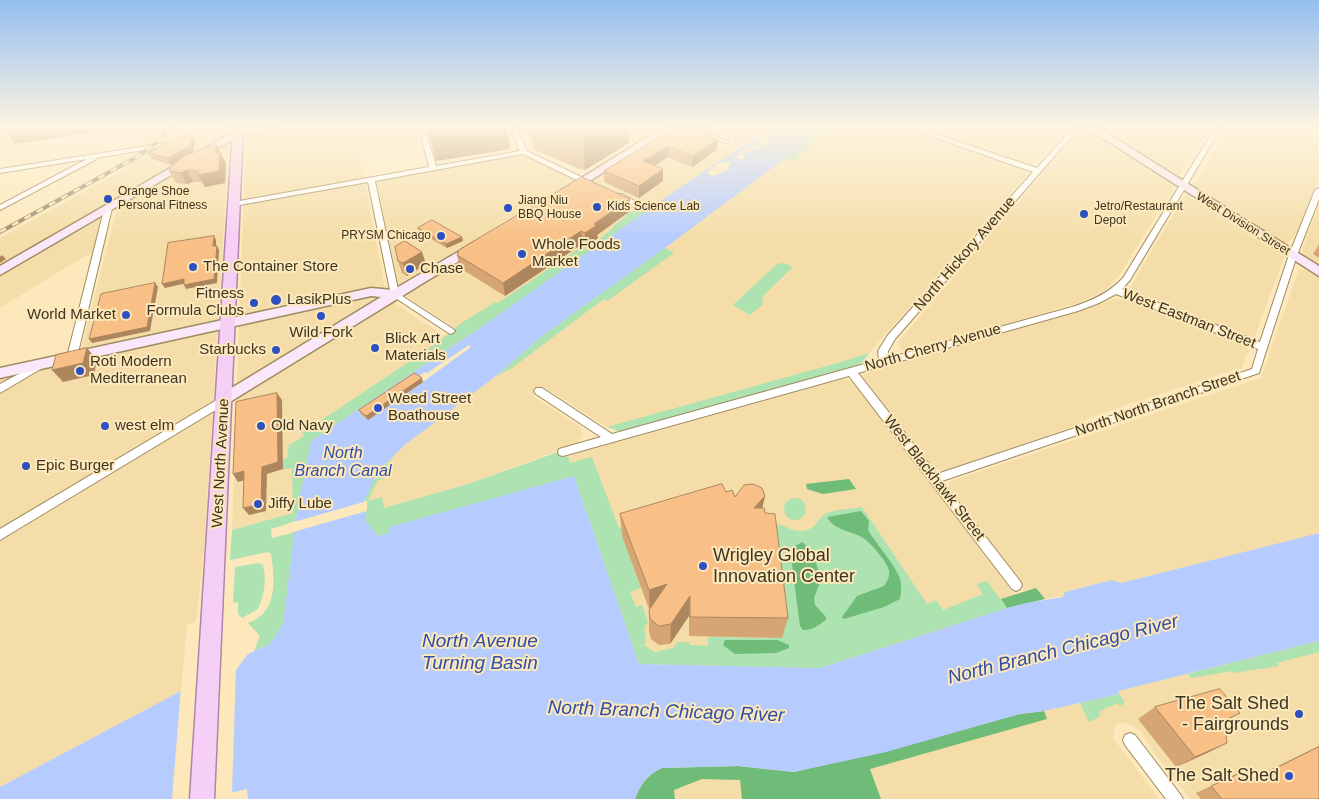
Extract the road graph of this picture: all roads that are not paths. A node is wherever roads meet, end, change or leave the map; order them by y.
1 (36, 165) edge
2 (81, 165) edge
3 (181, 165) edge
4 (238, 165) edge
5 (448, 165) edge
6 (552, 165) edge
7 (608, 165) edge
8 (1023, 165) edge
9 (1043, 165) edge
10 (1151, 165) edge
11 (1195, 165) edge
12 (433, 168) joint
13 (0, 171) edge
14 (1038, 171) junction
15 (371, 179) junction
16 (584, 180) junction
17 (1183, 186) junction
18 (602, 188) edge
19 (1319, 190) edge
20 (609, 192) edge
21 (559, 195) edge
22 (234, 204) junction
23 (639, 206) dead end
24 (0, 208) edge
25 (108, 208) junction
26 (485, 240) edge
27 (1293, 255) junction
28 (0, 271) edge
29 (1319, 272) edge
30 (1115, 290) junction
31 (396, 294) junction
32 (228, 323) junction
33 (450, 331) dead end
34 (1263, 347) junction
35 (72, 357) junction
36 (46, 362) junction
37 (884, 362) junction
38 (851, 371) junction
39 (0, 373) edge
40 (0, 390) edge
41 (539, 391) dead end
42 (225, 399) junction
43 (610, 438) junction
44 (563, 452) dead end
45 (935, 479) junction
46 (0, 535) edge
47 (1016, 585) dead end
48 (1130, 740) dead end
49 (202, 799) edge
50 (1175, 799) edge

1 - 13 street
2 - 24 street
3 - 25 street
4 - 22 main road, West North Avenue
5 - 12 street
6 - 16 street
7 - 16 street
8 - 14 street
9 - 14 street, North Hickory Avenue
10 - 17 street, West Division Street
11 - 17 street, North Cherry Avenue
12 - 15 street
14 - 37 street, North Hickory Avenue
15 - 22 street
15 - 31 street
16 - 18 street
16 - 21 street
17 - 27 street, West Division Street
17 - 30 street, North Cherry Avenue
19 - 27 street, North North Branch Street
20 - 23 street
22 - 32 main road, West North Avenue
25 - 28 street
25 - 35 street
26 - 31 street
27 - 29 street, West Division Street
27 - 34 street, North North Branch Street
30 - 34 street, West Eastman Street
30 - 37 street, North Cherry Avenue
31 - 32 street
31 - 33 street
31 - 42 street
32 - 35 street
32 - 42 main road, West North Avenue
34 - 45 street, North North Branch Street
35 - 36 street
36 - 39 street
36 - 40 street
37 - 38 street, North Cherry Avenue
38 - 43 street, North Cherry Avenue
38 - 45 street, West Blackhawk Street
41 - 43 street
42 - 46 street
42 - 49 main road, West North Avenue
43 - 44 street, North Cherry Avenue
45 - 47 street, West Blackhawk Street
48 - 50 street

